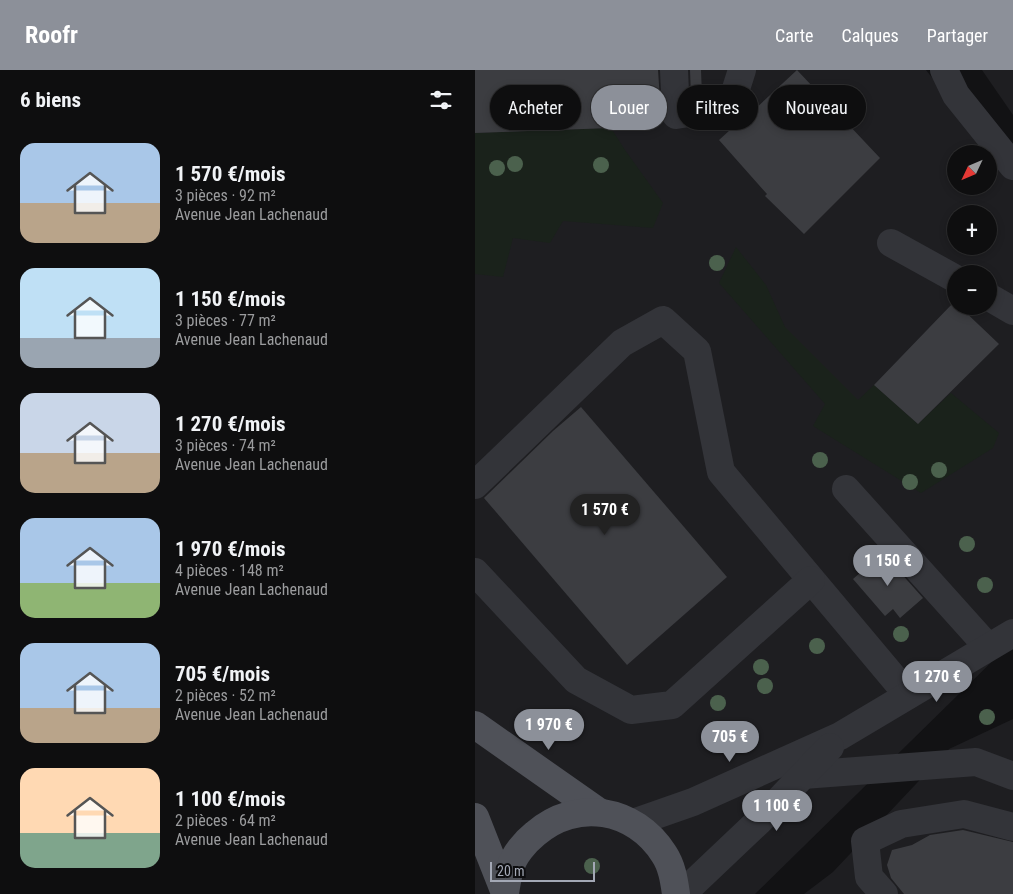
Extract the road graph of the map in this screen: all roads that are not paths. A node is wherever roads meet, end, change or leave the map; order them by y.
1 (673, 70) edge
2 (742, 70) edge
3 (944, 70) edge
4 (1013, 166) edge
5 (891, 243) dead end
6 (947, 274) edge
7 (997, 301) edge
8 (1013, 310) edge
9 (475, 485) edge
10 (846, 489) dead end
11 (475, 572) edge
12 (811, 580) junction
13 (1013, 633) edge
14 (988, 647) junction
15 (908, 695) junction
16 (475, 726) edge
17 (840, 736) junction
18 (803, 776) junction
19 (1013, 776) edge
20 (599, 812) junction
21 (475, 817) edge
22 (633, 823) junction
23 (1013, 827) edge
24 (505, 893) edge
25 (676, 894) edge
26 (682, 894) edge
27 (884, 894) edge

1 - 2 street
3 - 4 street
5 - 6 street
7 - 8 street
9 - 12 street
10 - 14 street
11 - 12 street
12 - 15 street
13 - 14 street
14 - 15 street
15 - 17 street
16 - 20 main road
17 - 18 street
17 - 22 street
18 - 19 street
18 - 26 street
20 - 22 main road
20 - 24 main road
21 - 24 main road
22 - 25 main road
23 - 27 street

